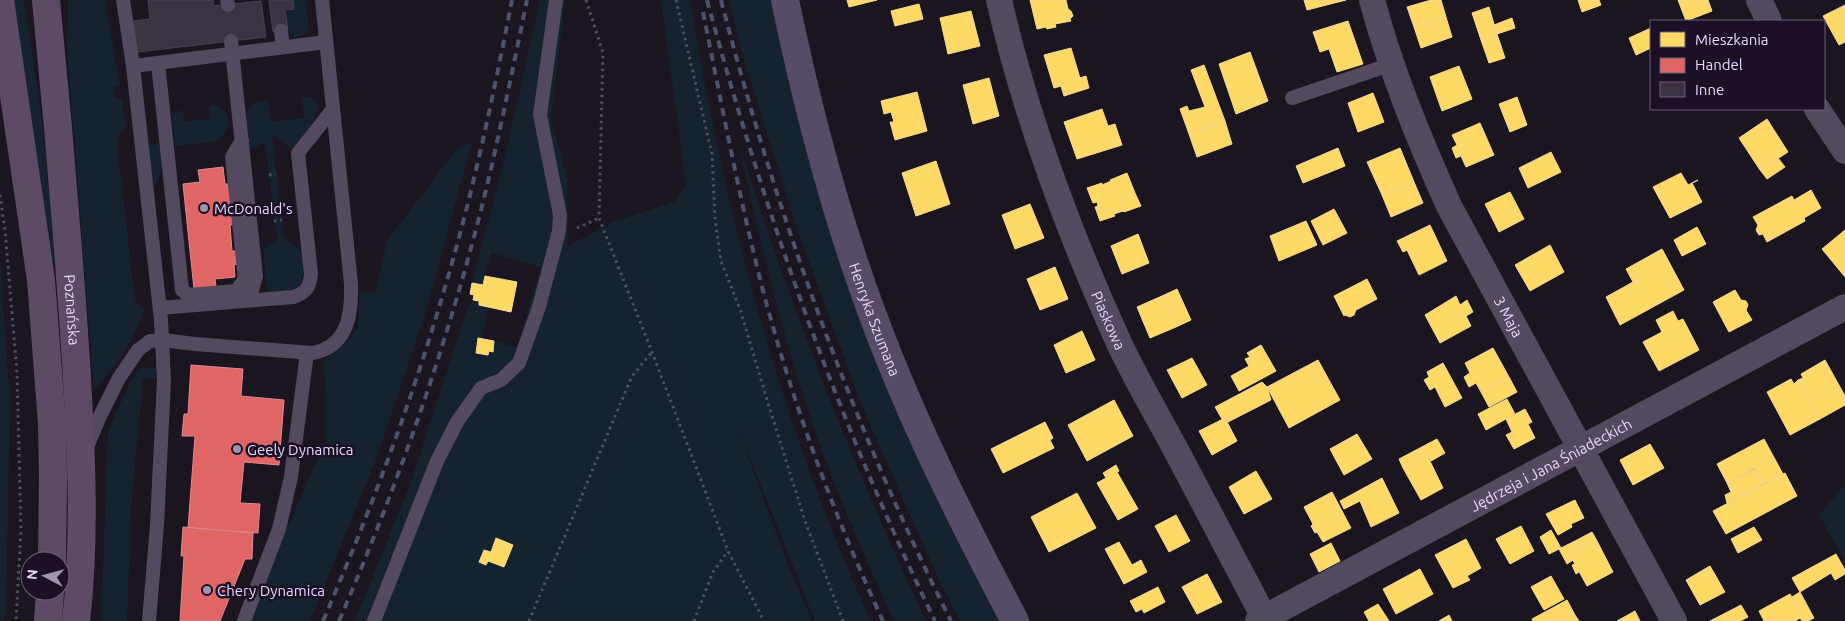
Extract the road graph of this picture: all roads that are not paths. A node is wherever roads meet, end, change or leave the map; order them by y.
1 (0, 0) edge
2 (46, 0) edge
3 (123, 0) edge
4 (322, 0) edge
5 (556, 0) edge
6 (785, 0) edge
7 (999, 0) edge
8 (1372, 0) edge
9 (1759, 0) edge
10 (1769, 20) edge
11 (282, 31) dead end
12 (326, 42) junction
13 (232, 47) junction
14 (283, 47) junction
15 (158, 63) junction
16 (1392, 64) junction
17 (133, 66) junction
18 (1292, 98) dead end
19 (333, 109) junction
20 (1818, 110) edge
21 (242, 140) junction
22 (1845, 151) edge
23 (229, 302) junction
24 (1845, 307) edge
25 (160, 308) junction
26 (162, 340) junction
27 (307, 353) junction
28 (1580, 448) junction
29 (81, 462) junction
30 (52, 551) edge
31 (49, 601) edge
32 (1263, 620) edge
33 (48, 621) edge
34 (76, 621) edge
35 (149, 621) edge
36 (244, 621) edge
37 (374, 621) edge
38 (1015, 621) edge
39 (1674, 621) edge

1 - 30 main road, Poznańska
2 - 29 main road, Poznańska
3 - 17 lane
4 - 12 lane
5 - 37 lane
6 - 38 street, Henryka Szumana
7 - 32 street, Piaskowa
8 - 16 street, 3 Maja
9 - 10 street
11 - 14 lane
12 - 14 lane
12 - 19 lane
13 - 14 lane
13 - 15 lane
13 - 21 lane
15 - 17 lane
15 - 21 lane
16 - 18 lane
16 - 28 street, 3 Maja
17 - 25 lane
19 - 23 lane
19 - 27 lane
20 - 22 street
21 - 23 lane
23 - 25 lane
24 - 28 street, Jędrzeja i Jana Śniadeckich
25 - 26 lane
26 - 27 lane
26 - 29 lane
26 - 35 lane
27 - 36 lane
28 - 32 street, Jędrzeja i Jana Śniadeckich
28 - 39 street, 3 Maja
29 - 34 main road, Poznańska
31 - 33 main road

